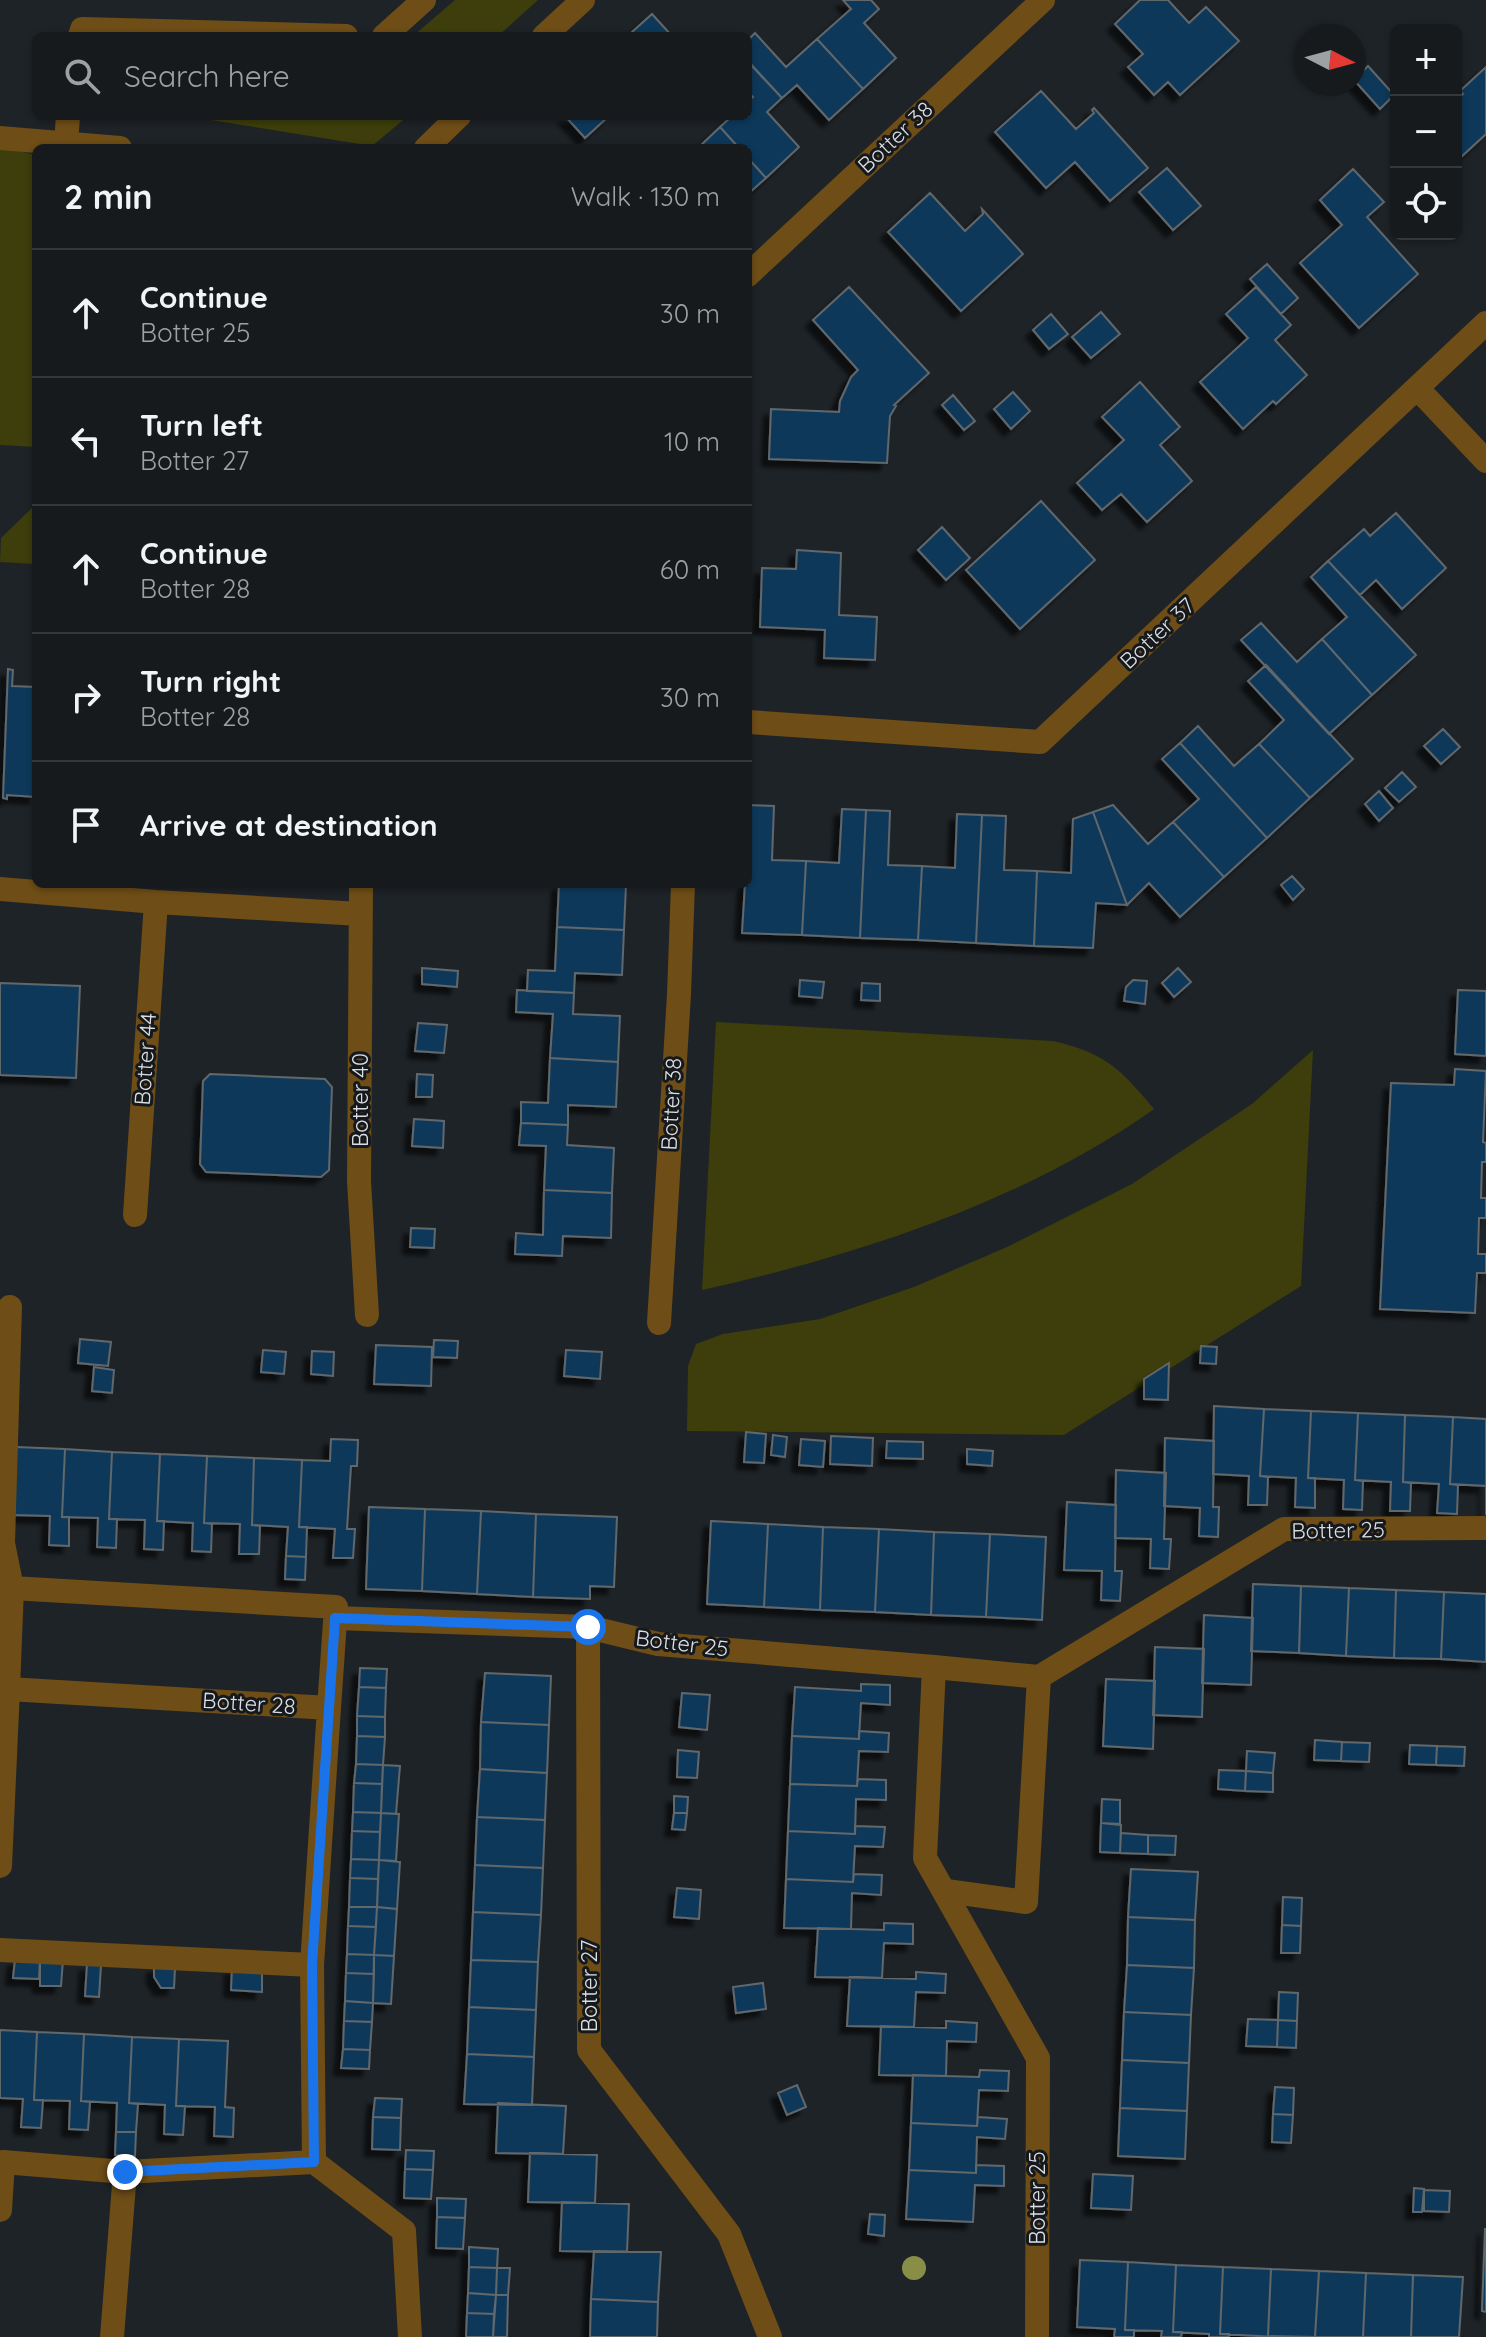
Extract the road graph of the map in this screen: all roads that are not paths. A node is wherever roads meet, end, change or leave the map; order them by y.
1 (424, 0) edge
2 (583, 0) edge
3 (1043, 0) edge
4 (81, 32) edge
5 (195, 32) edge
6 (388, 32) edge
7 (548, 32) edge
8 (68, 120) edge
9 (455, 120) edge
10 (0, 138) edge
11 (66, 143) junction
12 (77, 144) edge
13 (430, 144) edge
14 (752, 271) edge
15 (1486, 323) edge
16 (1417, 388) junction
17 (1486, 461) edge
18 (752, 722) edge
19 (361, 888) edge
20 (683, 888) edge
21 (0, 889) edge
22 (156, 902) junction
23 (360, 914) junction
24 (135, 1215) dead end
25 (10, 1307) dead end
26 (367, 1315) dead end
27 (659, 1323) dead end
28 (1486, 1528) edge
29 (12, 1588) junction
30 (335, 1612) junction
31 (588, 1627) junction
32 (934, 1667) junction
33 (1039, 1677) junction
34 (8, 1689) junction
35 (329, 1708) junction
36 (0, 1866) edge
37 (946, 1891) junction
38 (0, 1950) edge
39 (312, 1965) junction
40 (2, 2159) edge
41 (314, 2162) junction
42 (125, 2172) junction
43 (0, 2210) edge
44 (112, 2337) edge
45 (410, 2337) edge
46 (776, 2337) edge
47 (1037, 2337) edge

1 - 6 street
2 - 7 street
3 - 14 street, Botter 38
4 - 5 street
8 - 11 street
9 - 13 street
10 - 11 street
11 - 12 street
15 - 16 street, Botter 37
16 - 17 street
16 - 18 street, Botter 37
19 - 23 street, Botter 40
20 - 27 street, Botter 38
21 - 22 street
22 - 23 street
22 - 24 street, Botter 44
23 - 26 street, Botter 40
25 - 29 street
28 - 33 street, Botter 25
29 - 30 street
29 - 34 street
30 - 31 street, Botter 25
30 - 35 street
31 - 32 street, Botter 25
31 - 46 street, Botter 27
32 - 33 street, Botter 25
32 - 37 street, Botter 25
33 - 37 street
34 - 35 street, Botter 28
34 - 36 street
35 - 39 street
37 - 47 street, Botter 25
38 - 39 street
39 - 41 street
40 - 42 street
40 - 43 street
41 - 42 street
41 - 45 street
42 - 44 street

